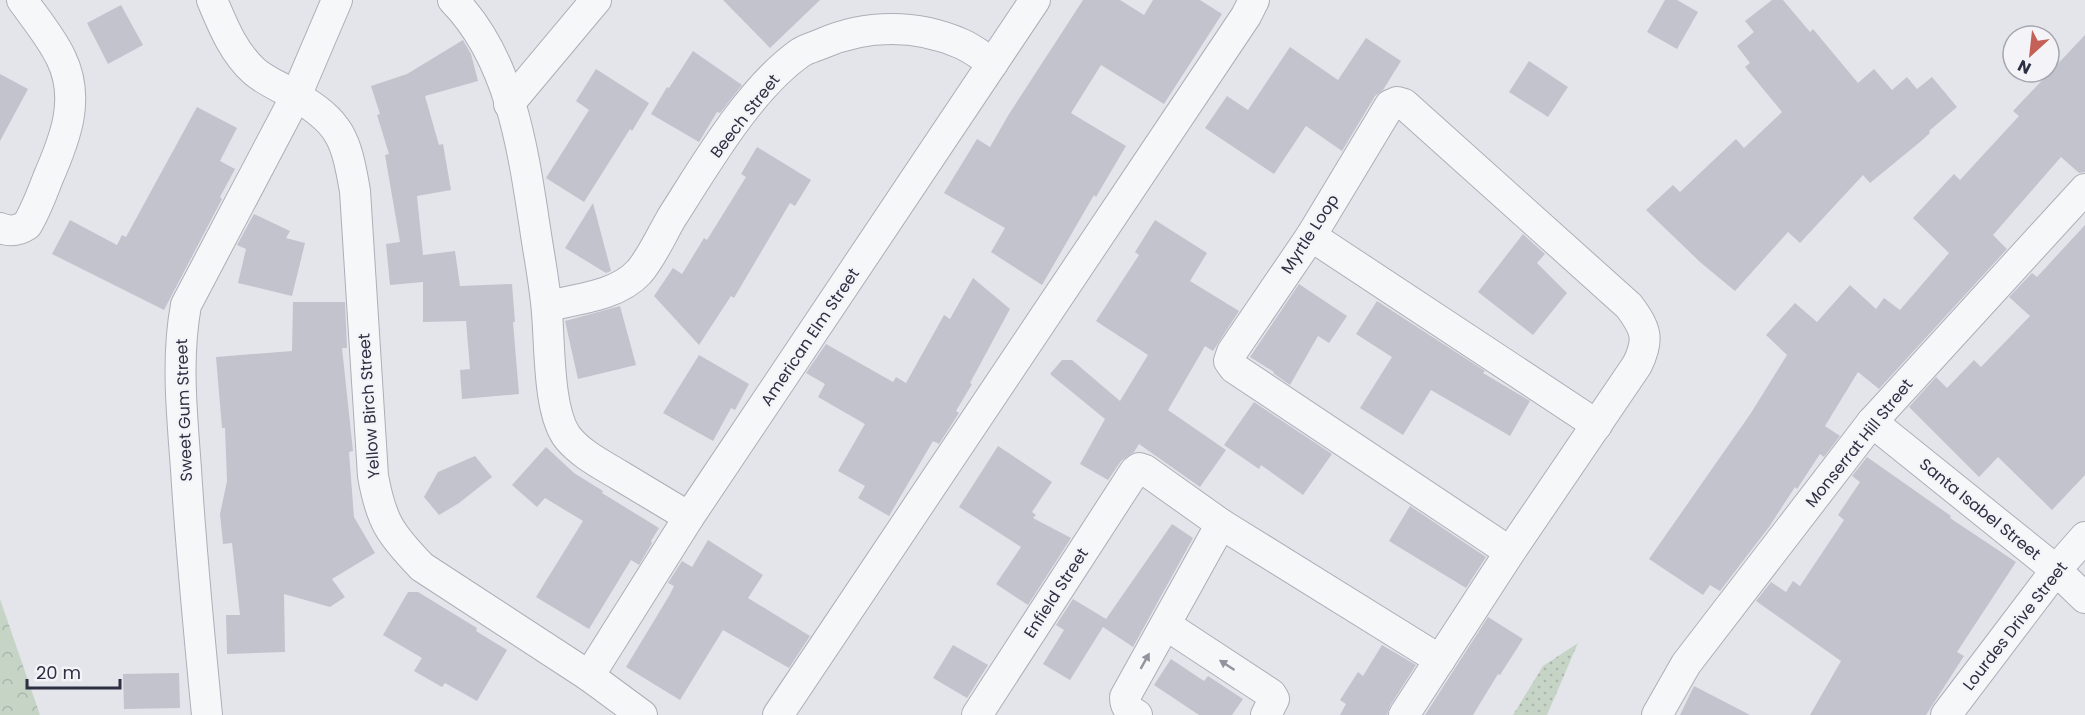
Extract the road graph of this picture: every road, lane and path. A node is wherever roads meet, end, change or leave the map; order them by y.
1 (22, 0) edge
2 (337, 0) edge
3 (453, 0) edge
4 (596, 0) edge
5 (1035, 0) edge
6 (1254, 0) edge
7 (217, 12) edge
8 (993, 63) junction
9 (296, 96) junction
10 (510, 104) junction
11 (2085, 189) edge
12 (0, 228) edge
13 (1311, 236) junction
14 (547, 306) junction
15 (1872, 422) junction
16 (1597, 424) junction
17 (689, 517) junction
18 (1221, 524) junction
19 (2085, 537) edge
20 (1510, 552) junction
21 (2056, 570) junction
22 (2085, 598) edge
23 (1166, 625) junction
24 (1440, 660) junction
25 (589, 676) junction
26 (207, 715) edge
27 (642, 715) edge
28 (778, 715) edge
29 (977, 715) edge
30 (1137, 715) edge
31 (1266, 715) edge
32 (1404, 715) edge
33 (1657, 715) edge
34 (1946, 715) edge

1 - 12 street
2 - 9 street, Sweet Gum Street
3 - 10 street
4 - 10 street
5 - 8 street, American Elm Street
6 - 28 street
7 - 9 street, Yellow Birch Street
8 - 14 street, Beech Street
8 - 17 street, American Elm Street
9 - 25 street, Yellow Birch Street
9 - 26 street, Sweet Gum Street
10 - 14 street
11 - 15 street, Monserrat Hill Street
13 - 16 street
13 - 16 street, Myrtle Loop
13 - 20 street, Myrtle Loop
14 - 17 street
15 - 21 street, Santa Isabel Street
15 - 33 street, Monserrat Hill Street
16 - 20 street
17 - 25 street, American Elm Street
18 - 23 street
18 - 24 street
18 - 29 street, Enfield Street
19 - 21 street, Lourdes Drive Street
20 - 24 street
21 - 22 street, Santa Isabel Street
21 - 34 street, Lourdes Drive Street
30 -> 23 street
31 -> 23 street
24 - 32 street
25 - 27 street, Yellow Birch Street

